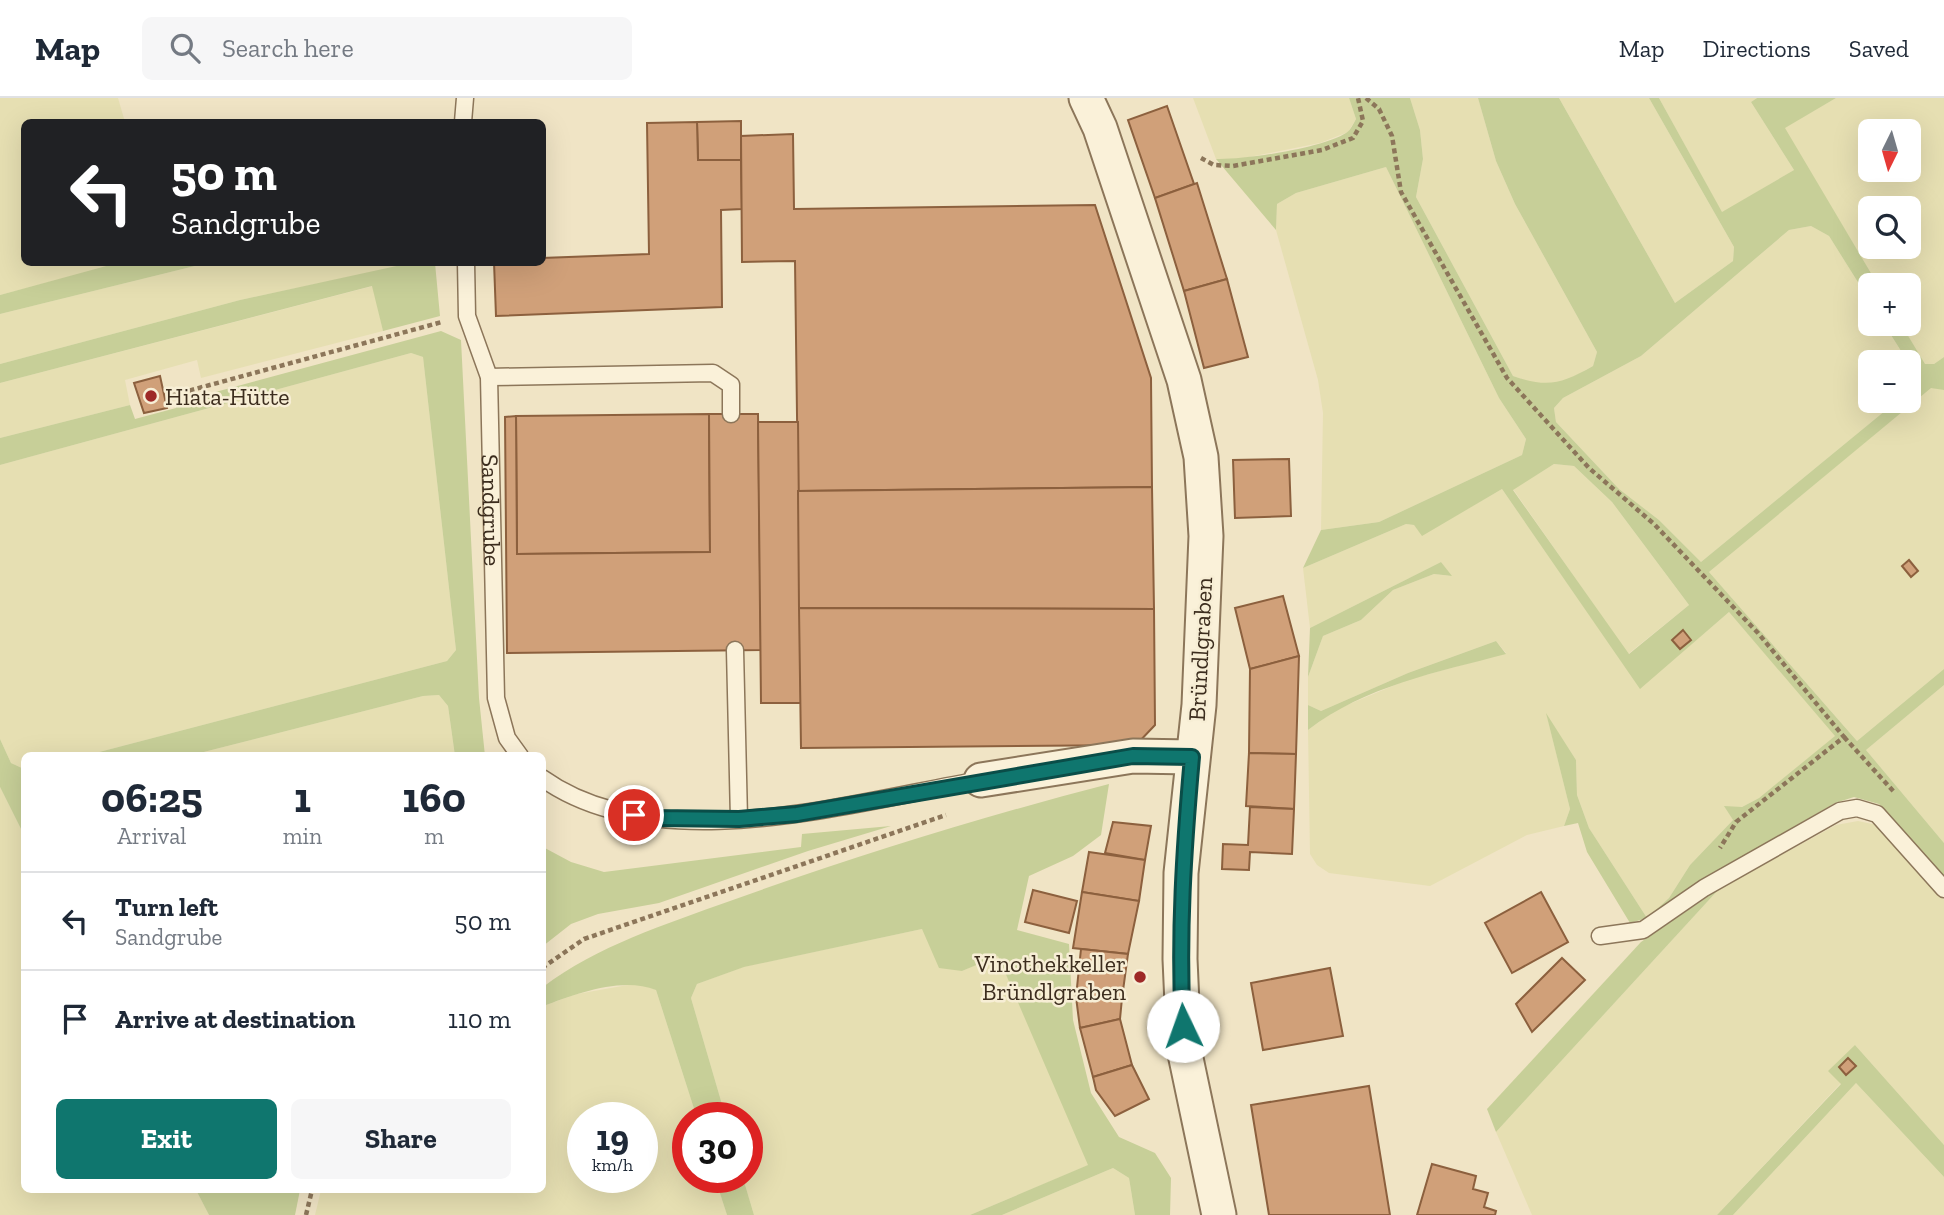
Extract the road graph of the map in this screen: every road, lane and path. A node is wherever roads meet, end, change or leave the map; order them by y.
1 (464, 98) edge
2 (1086, 98) edge
3 (1358, 98) edge
4 (1366, 98) edge
5 (463, 119) edge
6 (1201, 158) dead end
7 (466, 266) edge
8 (467, 316) junction
9 (489, 377) junction
10 (173, 395) dead end
11 (731, 414) dead end
12 (735, 650) dead end
13 (1844, 737) junction
14 (517, 752) edge
15 (1192, 757) junction
16 (1876, 769) dead end
17 (981, 780) junction
18 (546, 781) edge
19 (739, 819) junction
20 (1704, 888) junction
21 (1944, 889) edge
22 (1600, 936) dead end
23 (546, 965) edge
24 (311, 1193) edge
25 (306, 1215) edge
26 (1219, 1215) edge

1 - 5 lane
2 - 15 street, Bründlgraben
3 - 6 path
4 - 13 path
7 - 8 lane, Sandgrube
8 - 9 lane, Sandgrube
8 - 10 path
9 - 11 lane
9 - 14 lane, Sandgrube
12 - 19 lane
13 - 16 path
13 - 20 path
15 - 17 street
15 - 26 street, Bründlgraben
17 - 19 lane
17 - 23 path
18 - 19 lane
20 - 21 lane
20 - 22 lane
24 - 25 path

